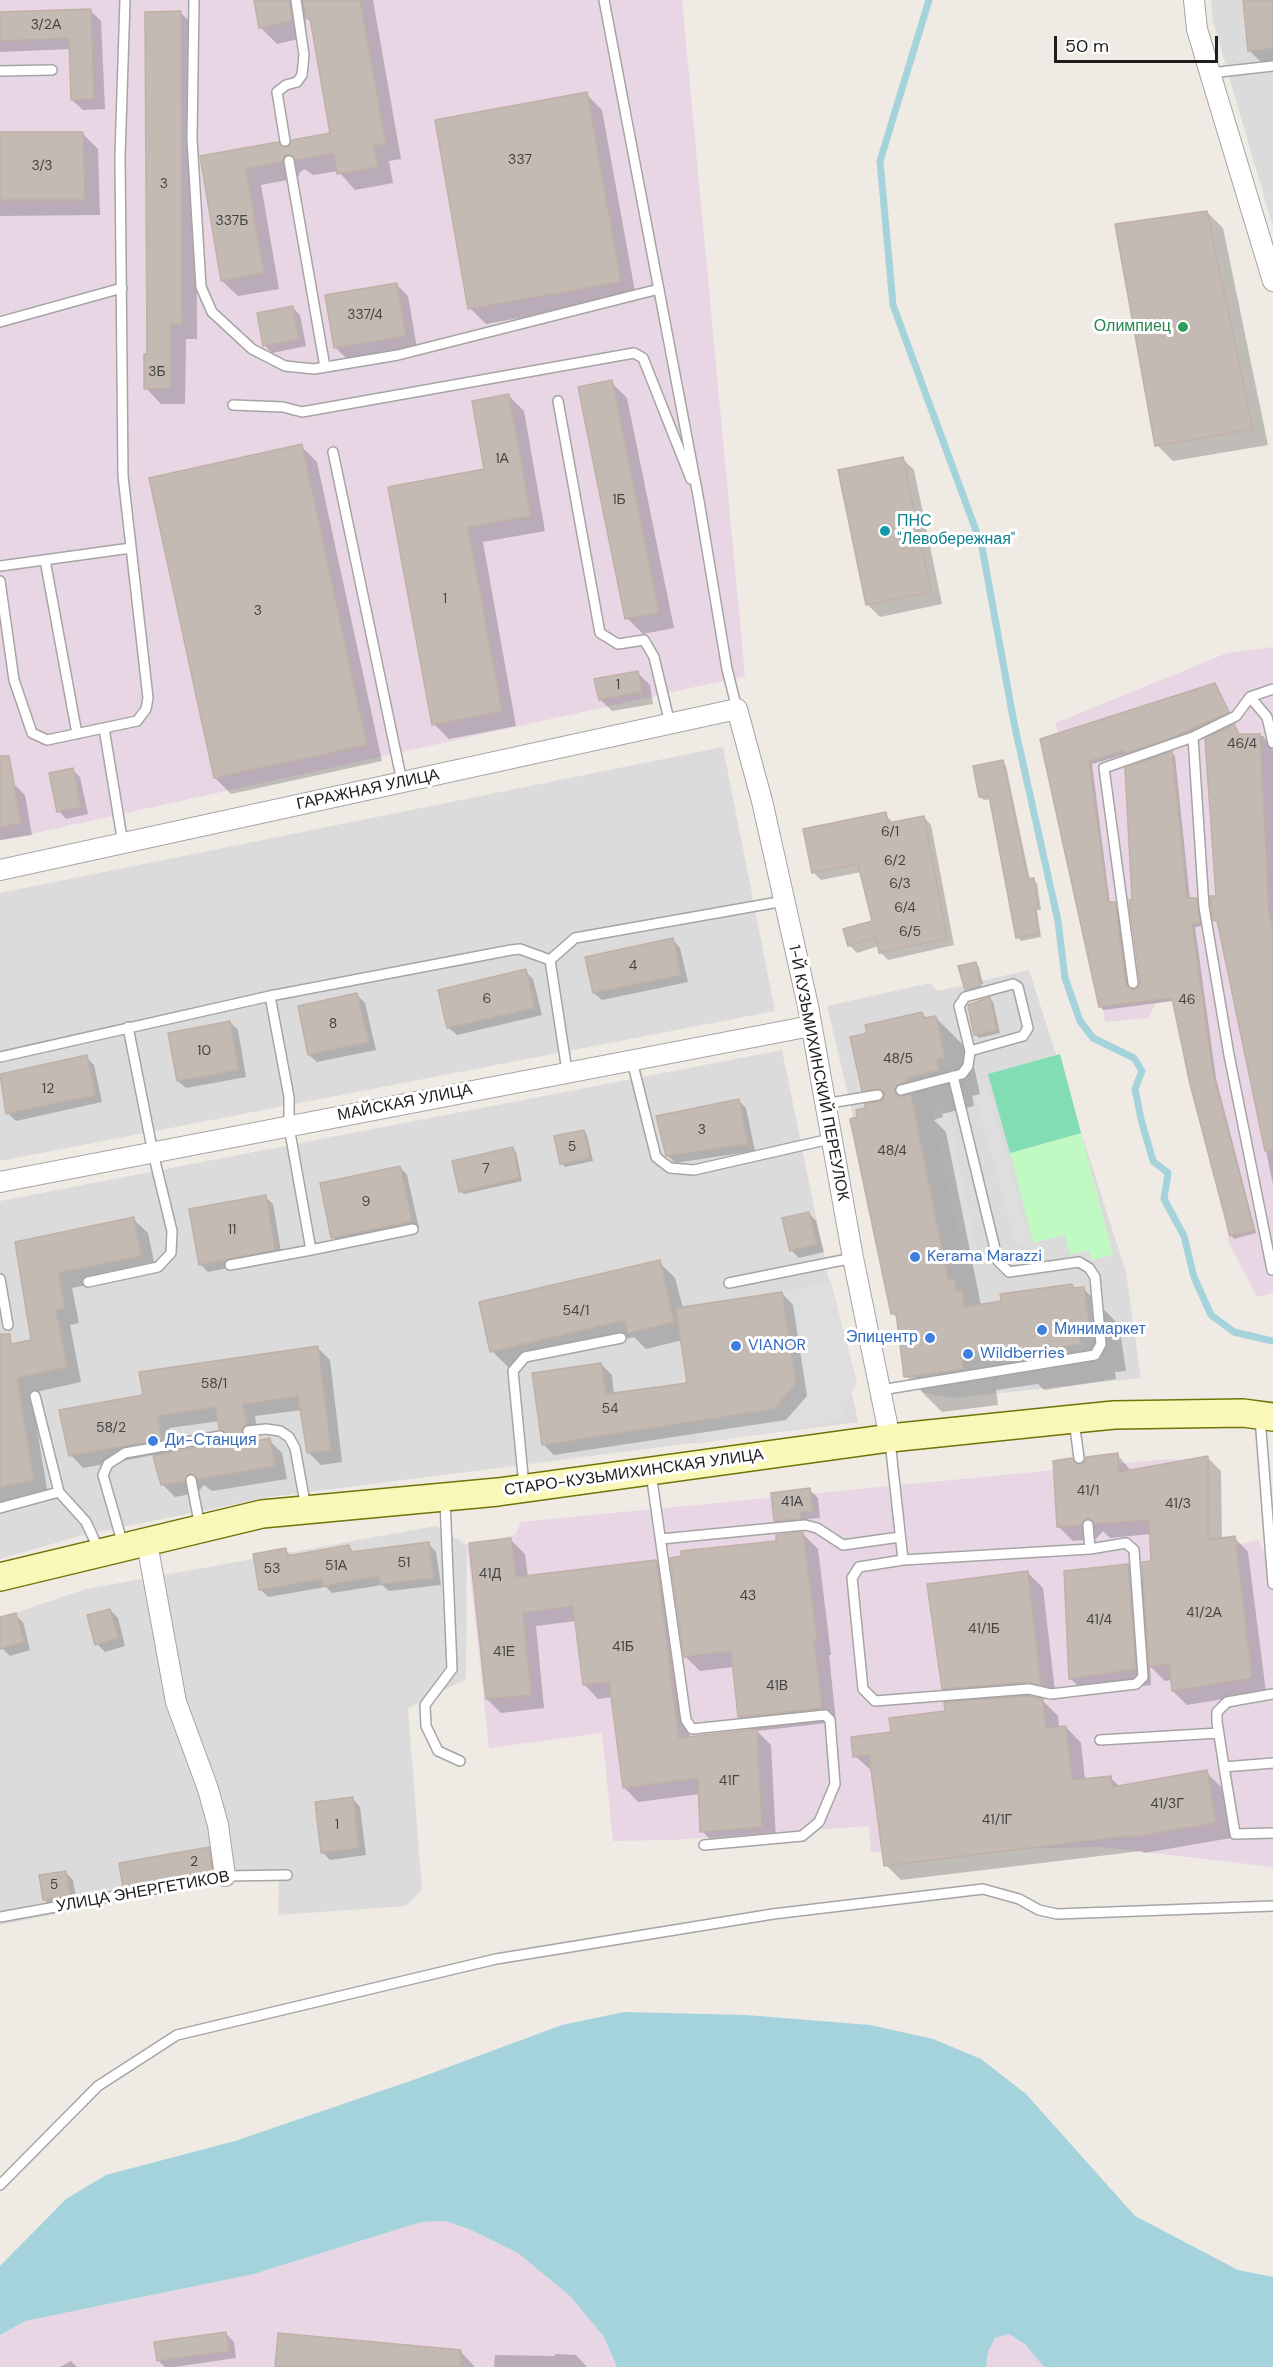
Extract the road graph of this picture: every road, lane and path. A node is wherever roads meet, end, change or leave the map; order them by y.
1 (125, 0) edge
2 (194, 0) edge
3 (296, 0) edge
4 (604, 0) edge
5 (1194, 0) edge
6 (1273, 66) edge
7 (52, 70) dead end
8 (0, 71) edge
9 (1210, 73) junction
10 (285, 141) dead end
11 (289, 161) dead end
12 (1273, 281) edge
13 (122, 288) junction
14 (659, 289) junction
15 (0, 322) edge
16 (325, 367) junction
17 (558, 401) dead end
18 (233, 405) dead end
19 (333, 452) dead end
20 (699, 501) junction
21 (131, 548) junction
22 (45, 560) junction
23 (0, 566) edge
24 (0, 581) edge
25 (1273, 689) edge
26 (1250, 697) junction
27 (737, 709) junction
28 (670, 724) junction
29 (104, 728) junction
30 (77, 734) junction
31 (1193, 737) junction
32 (1273, 743) edge
33 (402, 782) junction
34 (123, 844) junction
35 (0, 870) edge
36 (784, 901) junction
37 (550, 960) junction
38 (1133, 983) dead end
39 (270, 996) junction
40 (811, 1026) junction
41 (128, 1027) junction
42 (970, 1051) junction
43 (0, 1058) edge
44 (632, 1061) junction
45 (567, 1071) junction
46 (953, 1076) junction
47 (900, 1090) dead end
48 (878, 1095) dead end
49 (824, 1104) junction
50 (289, 1126) junction
51 (830, 1139) junction
52 (153, 1153) junction
53 (0, 1182) edge
54 (413, 1229) dead end
55 (311, 1250) junction
56 (853, 1258) junction
57 (230, 1265) dead end
58 (1272, 1270) edge
59 (88, 1282) dead end
60 (729, 1282) dead end
61 (0, 1284) edge
62 (8, 1325) dead end
63 (621, 1338) dead end
64 (881, 1390) junction
65 (35, 1396) dead end
66 (1267, 1416) edge
67 (1074, 1419) junction
68 (248, 1431) dead end
69 (220, 1436) dead end
70 (890, 1438) junction
71 (1262, 1447) junction
72 (1273, 1451) edge
73 (1079, 1458) dead end
74 (651, 1471) junction
75 (191, 1480) dead end
76 (524, 1488) junction
77 (59, 1492) junction
78 (444, 1498) junction
79 (0, 1508) edge
80 (306, 1510) junction
81 (1270, 1524) edge
82 (1088, 1525) dead end
83 (201, 1529) junction
84 (900, 1538) junction
85 (661, 1539) junction
86 (124, 1547) junction
87 (1090, 1549) junction
88 (903, 1560) junction
89 (0, 1577) edge
90 (1273, 1584) edge
91 (1273, 1694) edge
92 (1219, 1733) junction
93 (1100, 1740) dead end
94 (460, 1761) dead end
95 (1273, 1763) edge
96 (1224, 1767) junction
97 (1273, 1833) edge
98 (704, 1845) dead end
99 (287, 1875) dead end
100 (225, 1876) junction
101 (1273, 1906) edge
102 (0, 1917) edge
103 (0, 2185) edge

1 - 13 lane
2 - 16 lane
3 - 10 lane
4 - 14 lane
5 - 9 street
6 - 9 lane
7 - 8 lane
9 - 12 street
11 - 16 lane
13 - 15 lane
13 - 21 lane
14 - 16 lane
14 - 20 lane
17 - 28 lane
18 - 20 lane
19 - 33 lane
20 - 27 lane
21 - 22 lane
21 - 29 lane
22 - 23 lane
22 - 30 lane
24 - 30 lane
25 - 26 lane
26 - 31 lane
26 - 32 lane
27 - 28 street, ГАРАЖНАЯ УЛИЦА
27 - 36 street, 1-Й КУЗЬМИХИНСКИЙ ПЕРЕУЛОК
28 - 33 street, ГАРАЖНАЯ УЛИЦА
29 - 30 lane
29 - 34 lane
31 - 38 lane
31 - 58 lane
33 - 34 street, ГАРАЖНАЯ УЛИЦА
34 - 35 street, ГАРАЖНАЯ УЛИЦА
36 - 37 lane
36 - 40 street, 1-Й КУЗЬМИХИНСКИЙ ПЕРЕУЛОК
37 - 39 lane
37 - 45 lane
39 - 41 lane
39 - 50 lane
40 - 44 street, МАЙСКАЯ УЛИЦА
40 - 49 street, 1-Й КУЗЬМИХИНСКИЙ ПЕРЕУЛОК
41 - 43 lane
41 - 52 lane
42 - 42 lane
42 - 46 lane
44 - 45 street, МАЙСКАЯ УЛИЦА
44 - 51 lane
45 - 50 street, МАЙСКАЯ УЛИЦА
46 - 47 lane
46 - 64 lane
48 - 49 lane
49 - 51 street, 1-Й КУЗЬМИХИНСКИЙ ПЕРЕУЛОК
50 - 52 street, МАЙСКАЯ УЛИЦА
50 - 55 lane
51 - 56 street, 1-Й КУЗЬМИХИНСКИЙ ПЕРЕУЛОК
52 - 53 street, МАЙСКАЯ УЛИЦА
52 - 59 lane
54 - 55 lane
55 - 57 lane
56 - 60 lane
56 - 64 street, 1-Й КУЗЬМИХИНСКИЙ ПЕРЕУЛОК
61 - 62 lane
63 - 76 lane
64 - 70 street, 1-Й КУЗЬМИХИНСКИЙ ПЕРЕУЛОК
65 - 77 lane
66 - 67 main road, СТАРО-КУЗЬМИХИНСКАЯ УЛИЦА
66 - 71 lane
67 - 70 main road, СТАРО-КУЗЬМИХИНСКАЯ УЛИЦА
67 - 73 lane
68 - 80 lane
69 - 86 lane
70 - 74 main road, СТАРО-КУЗЬМИХИНСКАЯ УЛИЦА
70 - 84 lane
71 - 72 lane
71 - 81 lane
74 - 76 main road, СТАРО-КУЗЬМИХИНСКАЯ УЛИЦА
74 - 85 lane
75 - 83 lane
76 - 78 main road, СТАРО-КУЗЬМИХИНСКАЯ УЛИЦА
77 - 79 lane
77 - 86 lane
78 - 80 main road, СТАРО-КУЗЬМИХИНСКАЯ УЛИЦА
78 - 94 lane
80 - 83 main road, СТАРО-КУЗЬМИХИНСКАЯ УЛИЦА
81 - 90 lane
82 - 87 lane
83 - 86 main road, СТАРО-КУЗЬМИХИНСКАЯ УЛИЦА
84 - 85 lane
84 - 88 lane
85 - 98 lane
86 - 89 main road, СТАРО-КУЗЬМИХИНСКАЯ УЛИЦА
86 - 100 street
87 - 88 lane
87 - 88 lane
91 - 92 lane
92 - 93 lane
92 - 96 lane
95 - 96 lane
96 - 97 lane
99 - 100 lane, УЛИЦА ЭНЕРГЕТИКОВ
100 - 102 lane, УЛИЦА ЭНЕРГЕТИКОВ
101 - 103 lane

